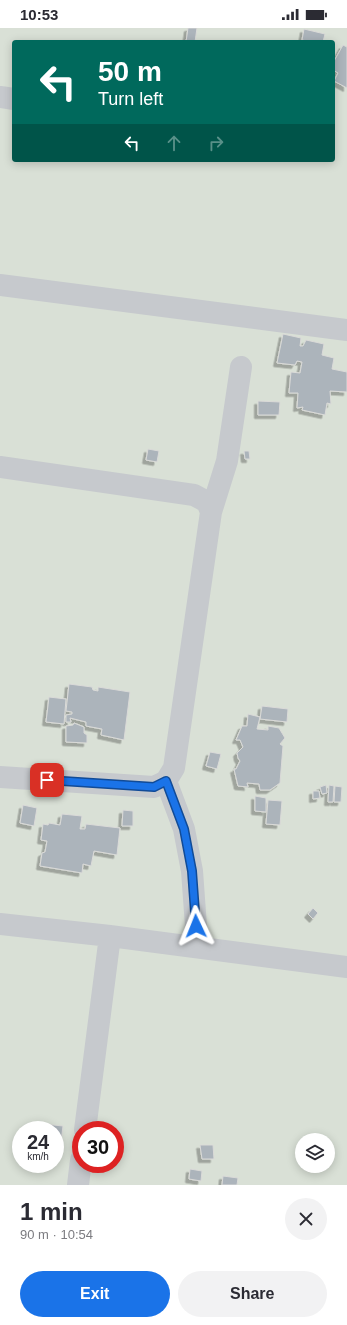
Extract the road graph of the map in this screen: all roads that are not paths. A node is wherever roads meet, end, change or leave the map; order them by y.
1 (0, 97) edge
2 (12, 99) edge
3 (0, 285) edge
4 (347, 330) edge
5 (241, 367) dead end
6 (0, 467) edge
7 (211, 512) junction
8 (166, 781) junction
9 (1, 782) edge
10 (0, 924) edge
11 (110, 936) junction
12 (193, 946) junction
13 (347, 966) edge
14 (86, 1121) edge
15 (79, 1173) edge
16 (78, 1185) edge

1 - 2 street
3 - 4 street
5 - 7 street
6 - 7 street
7 - 8 street
8 - 9 street
8 - 12 street
10 - 11 street
11 - 12 street
11 - 14 street
12 - 13 street
15 - 16 street

